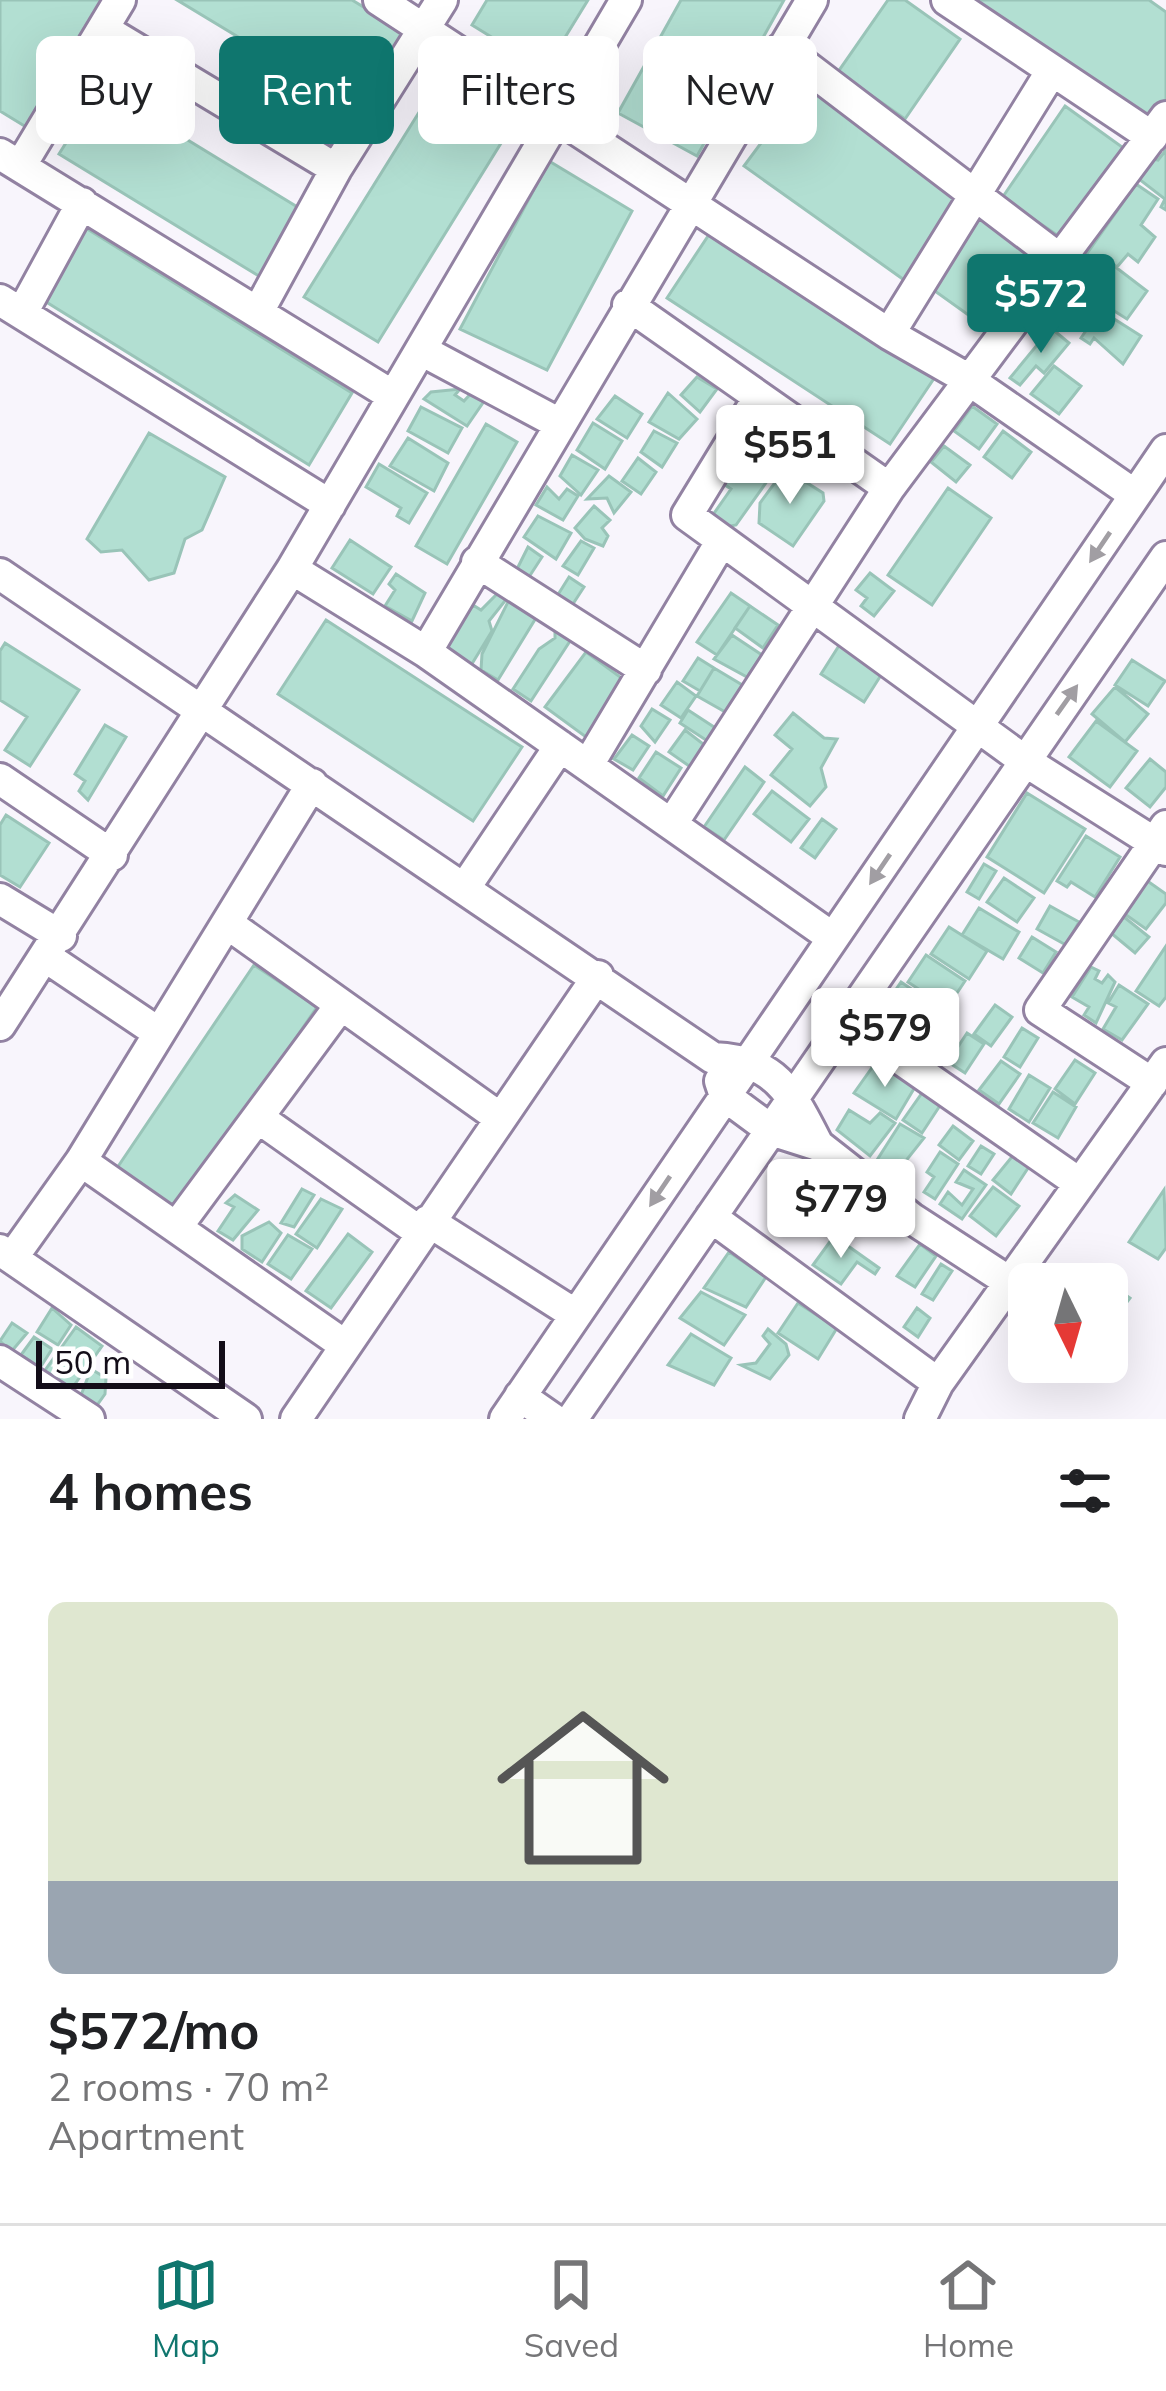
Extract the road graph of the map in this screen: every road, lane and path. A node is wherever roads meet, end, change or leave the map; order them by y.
1 (120, 0) edge
2 (379, 0) edge
3 (442, 0) edge
4 (626, 0) edge
5 (812, 0) edge
6 (947, 0) edge
7 (103, 28) junction
8 (425, 29) junction
9 (436, 36) edge
10 (604, 36) edge
11 (790, 36) edge
12 (1051, 71) junction
13 (817, 75) edge
14 (1159, 127) edge
15 (539, 144) edge
16 (603, 144) edge
17 (725, 144) edge
18 (10, 159) edge
19 (336, 169) junction
20 (974, 195) junction
21 (691, 200) junction
22 (82, 203) junction
23 (1062, 261) junction
24 (628, 304) junction
25 (11, 306) edge
26 (259, 310) junction
27 (889, 334) junction
28 (421, 350) junction
29 (966, 378) junction
30 (393, 397) junction
31 (759, 397) junction
32 (558, 423) junction
33 (1166, 450) edge
34 (889, 488) junction
35 (1136, 495) junction
36 (330, 505) junction
37 (721, 542) junction
38 (1166, 557) edge
39 (477, 562) junction
40 (292, 569) junction
41 (4, 584) edge
42 (815, 605) junction
43 (426, 652) junction
44 (646, 670) junction
45 (202, 711) junction
46 (978, 726) junction
47 (560, 746) junction
48 (1025, 761) junction
49 (588, 765) junction
50 (0, 779) edge
51 (313, 784) junction
52 (673, 822) junction
53 (1162, 840) edge
54 (112, 855) junction
55 (466, 886) junction
56 (0, 898) edge
57 (228, 924) junction
58 (833, 938) junction
59 (54, 947) junction
60 (598, 976) junction
61 (340, 1006) junction
62 (846, 1021) junction
63 (0, 1024) edge
64 (159, 1033) junction
65 (713, 1058) junction
66 (750, 1059) junction
67 (1159, 1073) edge
68 (725, 1096) junction
69 (794, 1097) junction
70 (500, 1118) junction
71 (260, 1119) junction
72 (771, 1130) junction
73 (818, 1145) junction
74 (81, 1161) junction
75 (1079, 1183) junction
76 (711, 1217) junction
77 (178, 1225) junction
78 (424, 1227) junction
79 (6, 1254) edge
80 (1024, 1263) edge
81 (1008, 1280) edge
82 (1008, 1286) edge
83 (576, 1315) junction
84 (344, 1344) junction
85 (0, 1361) edge
86 (938, 1383) junction
87 (512, 1407) edge
88 (89, 1419) edge
89 (246, 1419) edge
90 (296, 1419) edge
91 (553, 1419) edge
92 (572, 1419) edge
93 (920, 1419) edge

1 - 7 street
2 - 8 street
3 - 8 street
4 - 10 street
5 - 11 street
6 - 12 street
7 - 18 street
7 - 19 street
8 - 9 street
8 - 19 street
12 - 14 street
12 - 20 street
13 - 20 street
14 - 23 street
15 - 28 street
16 - 21 street
17 - 21 street
18 - 22 street
19 - 26 street
20 - 23 street
20 - 27 street
21 - 24 street
21 - 27 street
22 - 25 street
22 - 26 street
23 - 29 street
24 - 31 street
24 - 32 street
25 - 36 street
26 - 30 street
27 - 29 street
28 - 30 street
28 - 32 street
29 - 34 street
29 - 35 street
30 - 36 street
31 - 34 street
31 - 37 street
32 - 39 street
33 - 35 street
34 - 42 street
35 -> 46 street
36 - 40 street
37 - 42 street
37 - 44 street
48 -> 38 street
39 - 43 street
39 - 44 street
40 - 43 street
40 - 45 street
41 - 45 street
42 - 46 street
42 - 52 street
43 - 47 street
44 - 49 street
45 - 51 street
45 - 54 street
46 - 48 street
46 -> 58 street
47 - 49 street
47 - 55 street
48 - 53 street
48 - 62 street
49 - 52 street
50 - 54 street
51 - 55 street
51 - 57 street
52 - 58 street
53 - 67 street
54 - 59 street
55 - 60 street
56 - 59 street
57 - 61 street
57 - 64 street
58 - 66 street
59 - 63 street
59 - 64 street
60 - 65 street
60 - 70 street
61 - 70 street
61 - 71 street
62 - 69 street
62 - 75 street
64 - 74 street
65 - 66 street
65 - 68 street
66 - 68 street
66 - 69 street
67 - 75 street
68 - 72 street
68 -> 83 street
69 - 72 street
69 - 73 street
70 - 78 street
71 - 77 street
71 - 78 street
72 - 73 street
72 - 76 street
73 - 81 street
74 - 77 street
74 - 79 street
75 - 80 street
76 - 86 street
76 - 92 street
77 - 84 street
78 - 83 street
78 - 84 street
79 - 89 street
82 - 86 street
83 - 87 street
84 - 90 street
85 - 88 street
86 - 93 street
87 - 91 street

